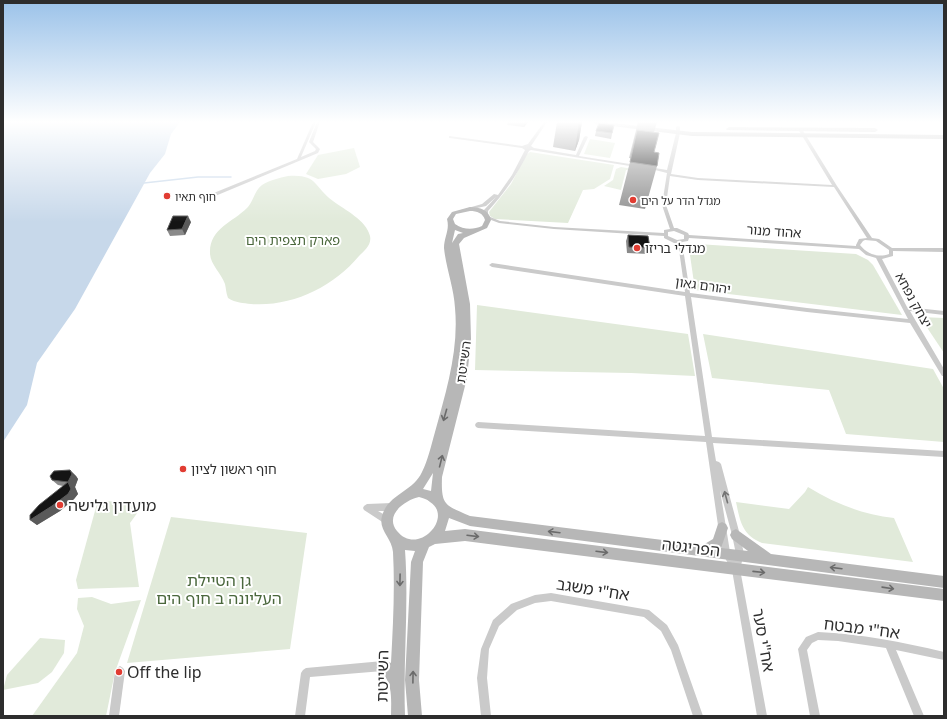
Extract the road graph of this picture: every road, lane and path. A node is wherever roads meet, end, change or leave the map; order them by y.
1 (308, 156) edge
2 (524, 156) edge
3 (578, 156) edge
4 (673, 156) edge
5 (816, 156) edge
6 (300, 158) joint
7 (669, 173) junction
8 (507, 186) junction
9 (835, 186) junction
10 (206, 198) dead end
11 (470, 209) junction
12 (487, 216) junction
13 (504, 222) junction
14 (452, 225) junction
15 (485, 227) junction
16 (672, 229) junction
17 (472, 231) junction
18 (665, 235) junction
19 (687, 236) junction
20 (870, 239) junction
21 (680, 242) junction
22 (859, 248) junction
23 (890, 249) junction
24 (944, 250) edge
25 (878, 257) junction
26 (492, 265) dead end
27 (688, 294) junction
28 (907, 309) junction
29 (944, 313) edge
30 (912, 320) junction
31 (944, 374) edge
32 (478, 425) dead end
33 (710, 439) junction
34 (944, 454) edge
35 (410, 493) junction
36 (440, 505) junction
37 (392, 507) junction
38 (388, 522) junction
39 (722, 528) junction
40 (736, 534) junction
41 (398, 541) junction
42 (429, 541) junction
43 (704, 551) junction
44 (726, 553) junction
45 (740, 554) junction
46 (769, 559) junction
47 (736, 569) junction
48 (944, 582) edge
49 (944, 595) edge
50 (888, 644) junction
51 (944, 656) edge
52 (399, 658) junction
53 (383, 666) junction
54 (120, 671) dead end
55 (397, 685) junction
56 (114, 716) edge
57 (300, 716) edge
58 (398, 716) edge
59 (415, 716) edge
60 (486, 716) edge
61 (698, 716) edge
62 (762, 716) edge
63 (816, 716) edge
64 (919, 716) edge

1 - 6 street
2 - 8 street
3 - 7 street
4 - 7 street
5 - 9 street
6 - 10 street
7 - 9 street
7 - 16 street
8 - 11 street
8 - 12 street
9 - 20 street
11 - 12 street
11 - 14 street
12 - 13 street
12 - 15 street
13 - 15 street
13 - 18 street
14 - 17 street
14 -> 35 street, השייטת
15 - 17 street
16 - 18 street
16 - 19 street
36 -> 17 street, השייטת
18 - 21 street
19 - 21 street
19 - 22 street, אהוד מנור
20 - 22 street
20 - 23 street
21 - 27 street
22 - 25 street
23 - 24 street
23 - 25 street
25 - 28 street, יצחק נפחא
26 - 27 street, יהורם גאון
27 - 30 street, יהורם גאון
27 - 33 street
28 - 29 street
28 - 30 street, יצחק נפחא
30 - 31 street, יצחק נפחא
32 - 33 street
33 - 34 street
33 - 39 street
40 -> 33 street
35 - 36 street
35 - 37 street
36 - 42 street
43 -> 36 street, הפריגטה
37 - 38 street
37 - 38 street
38 - 41 street
39 - 43 street
39 - 44 street
40 - 45 street
40 - 46 street
41 - 42 street
41 -> 52 street, השייטת
42 -> 47 street, הפריגטה
59 -> 42 street
43 - 44 street, הפריגטה
44 - 45 street, הפריגטה
44 - 47 street
45 - 46 street, הפריגטה
45 - 47 street
48 -> 46 street, הפריגטה
47 -> 49 street, הפריגטה
47 - 62 street, אח"י סער
50 - 51 street, אח"י מבטח
50 - 63 street, אח"י מבטח
50 - 64 street
52 - 53 street
52 - 55 street, השייטת
53 - 55 street
53 - 57 street
54 - 56 street
55 - 58 street, השייטת
60 - 61 street, אח"י משגב

